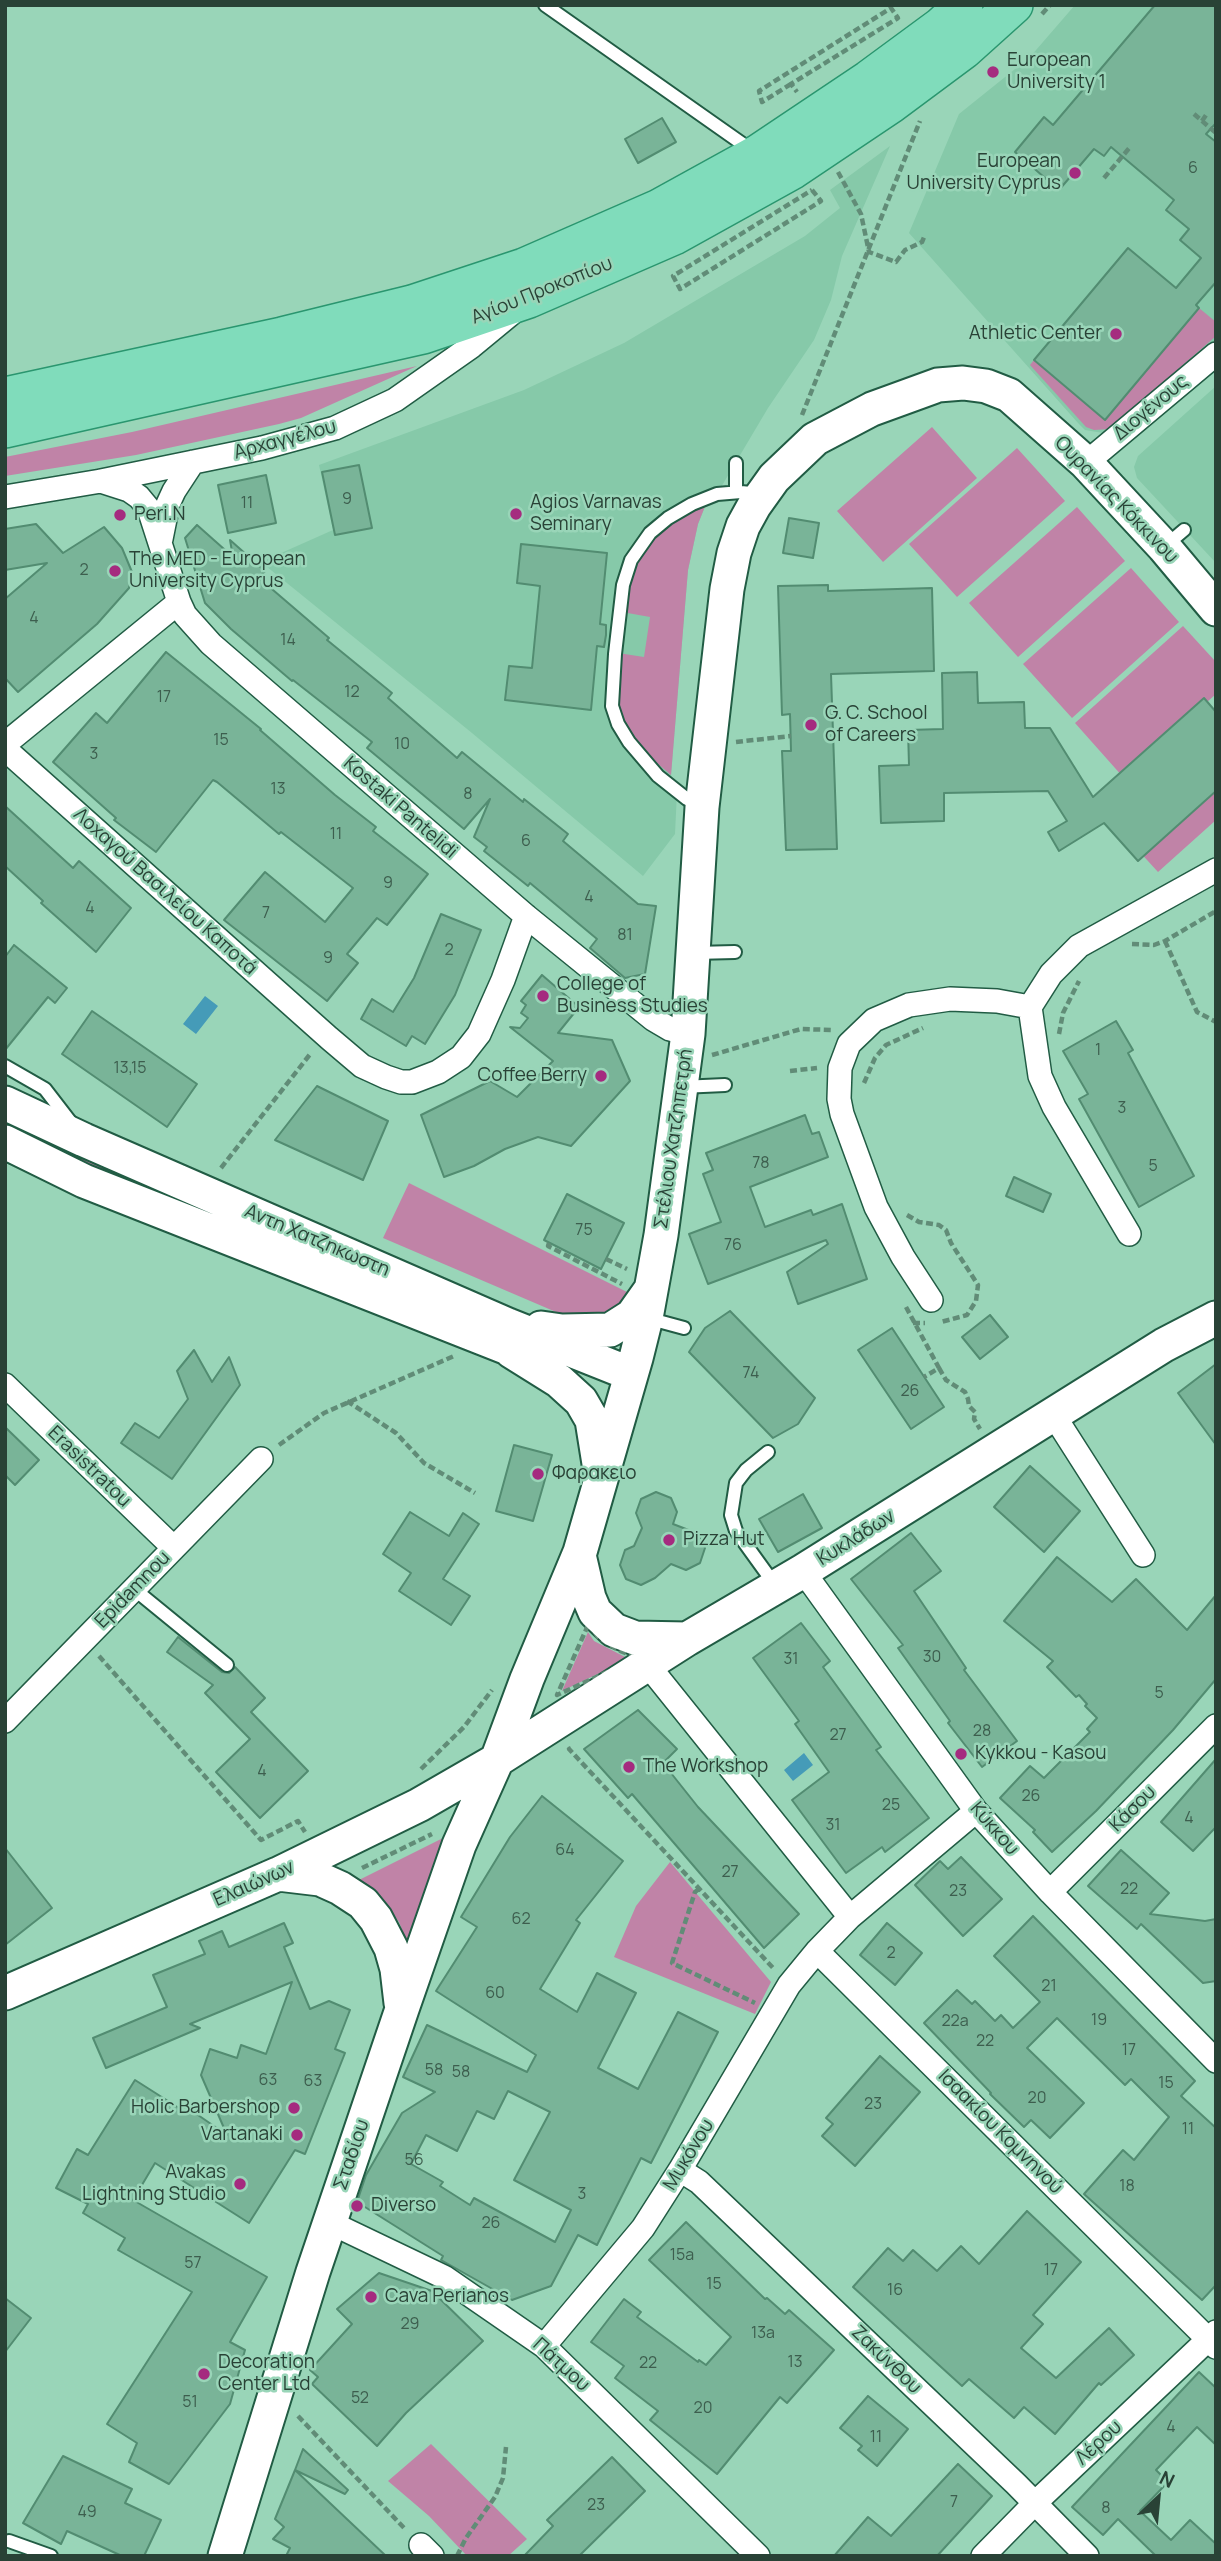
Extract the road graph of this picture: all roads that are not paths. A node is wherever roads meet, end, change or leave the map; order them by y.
1 (545, 5) edge
2 (964, 5) edge
3 (1014, 5) edge
4 (757, 154) junction
5 (529, 299) junction
6 (1216, 354) edge
7 (5, 396) edge
8 (808, 427) joint
9 (5, 429) edge
10 (192, 462) junction
11 (736, 463) dead end
12 (1086, 463) junction
13 (101, 481) junction
14 (748, 493) junction
15 (5, 498) edge
16 (161, 540) junction
17 (179, 602) junction
18 (1216, 609) edge
19 (5, 744) edge
20 (5, 750) edge
21 (702, 807) junction
22 (1216, 870) edge
23 (526, 916) junction
24 (735, 952) dead end
25 (694, 953) junction
26 (1030, 1007) junction
27 (700, 1044) junction
28 (5, 1066) edge
29 (725, 1085) dead end
30 (681, 1087) junction
31 (5, 1102) edge
32 (84, 1140) junction
33 (5, 1142) edge
34 (1129, 1234) dead end
35 (643, 1291) junction
36 (931, 1300) dead end
37 (1216, 1318) edge
38 (684, 1328) dead end
39 (509, 1338) junction
40 (630, 1381) junction
41 (5, 1385) edge
42 (1053, 1414) junction
43 (768, 1452) dead end
44 (261, 1459) road end
45 (601, 1487) junction
46 (174, 1548) junction
47 (579, 1555) junction
48 (1143, 1555) dead end
49 (790, 1579) junction
50 (134, 1589) junction
51 (687, 1639) junction
52 (647, 1664) junction
53 (227, 1665) dead end
54 (5, 1721) edge
55 (1216, 1726) edge
56 (497, 1760) junction
57 (976, 1811) junction
58 (278, 1874) junction
59 (1050, 1892) junction
60 (850, 1917) junction
61 (817, 1951) junction
62 (5, 1993) edge
63 (402, 2008) junction
64 (1212, 2051) edge
65 (680, 2170) junction
66 (329, 2222) junction
67 (1213, 2339) edge
68 (544, 2346) junction
69 (1035, 2503) junction
70 (9, 2540) dead end
71 (51, 2556) edge
72 (225, 2556) edge
73 (758, 2556) edge
74 (983, 2556) edge
75 (1087, 2556) edge

1 - 4 lane
2 - 4 main road, Αγίου Προκοπίου
3 - 5 main road, Αγίου Προκοπίου
4 - 7 main road, Αγίου Προκοπίου
5 - 9 main road, Αγίου Προκοπίου
5 - 10 street, Αρχαγγέλου
6 - 12 street, Διογένους
8 - 12 main road, Ουρανίας Κόκκινου
8 - 14 main road, Στέλιου Χατζηπετρή
10 - 13 street, Αρχαγγέλου
10 - 16 street, Kostaki Pantelidi
11 - 14 lane
12 - 18 main road, Ουρανίας Κόκκινου
13 - 15 street, Αρχαγγέλου
13 - 16 street, Kostaki Pantelidi
14 - 21 main road, Στέλιου Χατζηπετρή
14 - 21 lane
16 - 17 street, Kostaki Pantelidi
17 - 19 street
17 - 23 street, Kostaki Pantelidi
20 - 23 street, Λοχαγού Βασιλείου Καποτά
21 - 25 main road, Στέλιου Χατζηπετρή
22 - 26 street
23 - 27 street, Kostaki Pantelidi
24 - 25 lane
25 - 27 main road, Στέλιου Χατζηπετρή
26 - 34 street
26 - 36 street
27 - 30 main road, Στέλιου Χατζηπετρή
28 - 32 lane
29 - 30 lane
30 - 35 main road, Στέλιου Χατζηπετρή
31 - 32 main road, Αντη Χατζηκωστη
32 - 39 main road, Αντη Χατζηκωστη
33 - 39 main road, Αντη Χατζηκωστη
35 - 38 lane
35 - 39 main road
35 - 40 main road, Στέλιου Χατζηπετρή
37 - 42 main road, Κυκλάδων
39 - 40 main road, Αντη Χατζηκωστη
39 - 45 main road
40 - 45 main road, Στέλιου Χατζηπετρή
41 - 46 street, Erasistratou
42 - 48 street
42 - 49 main road, Κυκλάδων
43 - 49 lane
44 - 46 street, Epidamnou
45 - 47 main road, Στέλιου Χατζηπετρή
46 - 50 street, Epidamnou
47 - 51 main road
47 - 56 main road, Στέλιου Χατζηπετρή
49 - 51 main road, Κυκλάδων
49 - 57 street, Κύκκου
50 - 53 lane
50 - 54 street, Epidamnou
51 - 52 main road, Κυκλάδων
52 - 56 main road, Κυκλάδων
52 - 60 street
55 - 59 street, Κάσου
56 - 58 main road, Ελαιώνων
56 - 63 main road, Σταδίου
57 - 59 street, Κύκκου
57 - 60 street
58 - 62 main road, Ελαιώνων
58 - 63 main road
59 - 64 street, Κύκκου
60 - 61 street
61 - 65 street, Μυκόνου
61 - 67 street, Ισαακίου Κομνηνού
63 - 66 main road, Σταδίου
65 - 68 street, Μυκόνου
65 - 69 street, Ζακύνθου
66 - 68 street, Πάτμου
66 - 72 main road, Σταδίου
67 - 69 street, Λέρου
68 - 73 street, Πάτμου
69 - 74 street, Λέρου
69 - 75 street, Ζακύνθου
70 - 71 lane

